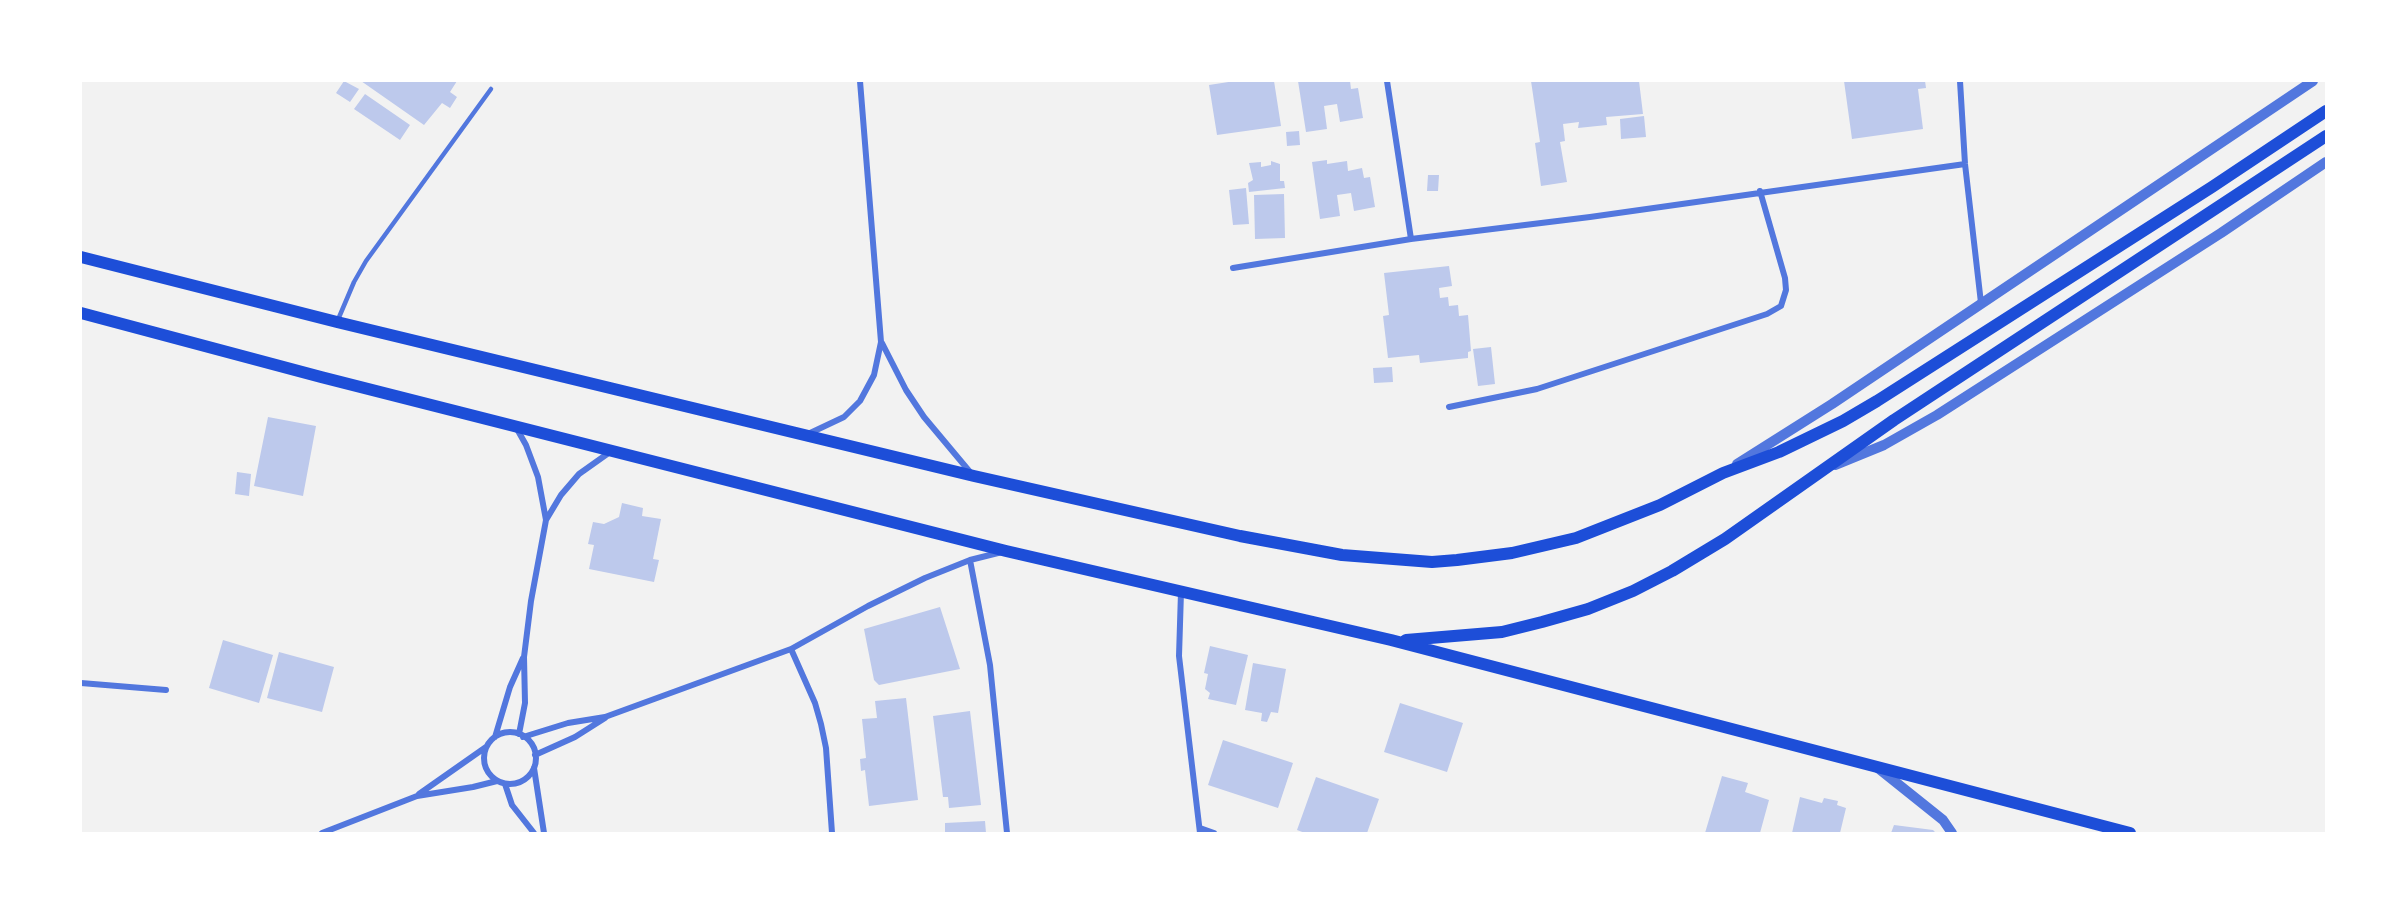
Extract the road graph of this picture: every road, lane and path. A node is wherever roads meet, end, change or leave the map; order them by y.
1 (860, 81) edge
2 (1387, 81) edge
3 (1960, 81) edge
4 (2313, 81) edge
5 (491, 89) dead end
6 (2326, 111) edge
7 (2326, 136) edge
8 (2326, 162) edge
9 (1965, 164) junction
10 (1760, 192) junction
11 (1411, 239) junction
12 (81, 257) edge
13 (1233, 268) dead end
14 (1981, 303) junction
15 (81, 313) edge
16 (337, 322) junction
17 (881, 342) junction
18 (1449, 407) dead end
19 (515, 426) junction
20 (805, 435) junction
21 (613, 450) junction
22 (1821, 470) junction
23 (1723, 473) junction
24 (974, 476) junction
25 (546, 520) junction
26 (1006, 551) junction
27 (970, 560) junction
28 (1181, 592) junction
29 (1391, 640) junction
30 (791, 649) junction
31 (524, 657) junction
32 (81, 683) edge
33 (166, 690) dead end
34 (605, 717) junction
35 (521, 736) junction
36 (495, 737) junction
37 (486, 747) junction
38 (535, 755) junction
39 (1876, 766) junction
40 (534, 767) junction
41 (497, 781) junction
42 (505, 784) junction
43 (417, 796) junction
44 (1200, 831) edge
45 (322, 833) edge
46 (534, 833) edge
47 (544, 833) edge
48 (832, 833) edge
49 (1006, 833) edge
50 (1214, 833) edge
51 (1952, 833) edge
52 (2130, 833) edge

1 - 17 street
2 - 11 street
3 - 9 street
4 - 14 street
5 - 16 lane
6 - 23 main road
7 - 22 main road
8 - 22 street
9 - 10 street
9 - 14 street
10 - 11 street
10 - 18 street
11 - 13 street
12 - 16 main road
14 - 23 street
15 - 19 main road
16 - 20 main road
17 - 20 street
17 - 24 street
19 - 21 main road
19 - 25 street
20 - 24 main road
21 - 25 street
21 - 26 main road
22 - 29 main road
23 - 24 main road
25 - 31 street
26 - 27 street
26 - 28 main road
27 - 30 street
27 - 49 street
28 - 29 main road
28 - 44 street
29 - 39 main road
30 - 34 street
30 - 48 street
31 - 35 street
31 - 36 street
32 - 33 street
34 - 35 street
34 - 38 street
35 - 36 street
35 - 38 street
36 - 37 street
37 - 41 street
37 - 43 street
38 - 40 street
39 - 51 street
39 - 52 main road
40 - 42 street
40 - 47 street
41 - 42 street
41 - 43 street
42 - 46 street
43 - 45 street
44 - 50 street

